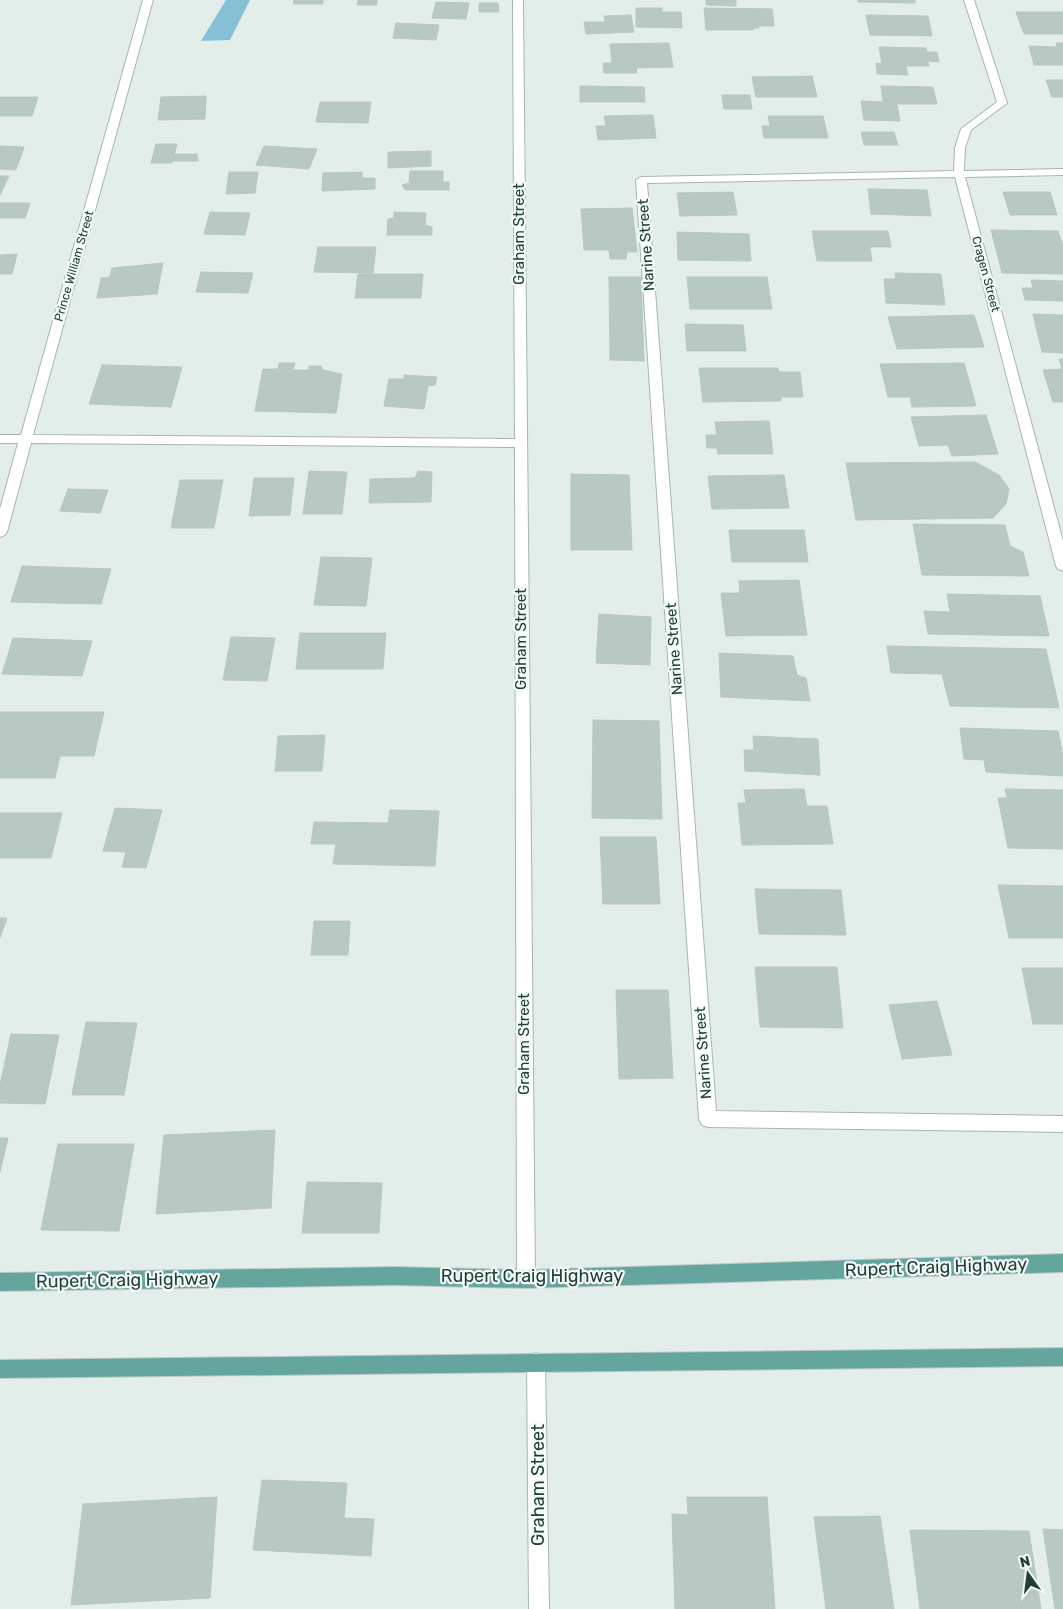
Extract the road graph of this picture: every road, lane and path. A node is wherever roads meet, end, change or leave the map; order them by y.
1 (148, 0) edge
2 (518, 0) edge
3 (969, 0) edge
4 (1063, 172) edge
5 (959, 173) junction
6 (0, 439) edge
7 (26, 440) junction
8 (520, 443) junction
9 (0, 532) edge
10 (1063, 566) edge
11 (1063, 1124) edge
12 (1063, 1263) edge
13 (526, 1279) junction
14 (0, 1282) edge
15 (1063, 1357) edge
16 (536, 1362) junction
17 (0, 1368) edge
18 (539, 1609) edge

1 - 7 street, Prince William Street
2 - 8 street, Graham Street
3 - 5 street, Cragen Street
4 - 5 street
5 - 10 street, Cragen Street
5 - 11 street, Narine Street
6 - 7 street
7 - 8 street
7 - 9 street, Prince William Street
8 - 13 street, Graham Street
12 - 13 main road, Rupert Craig Highway
13 - 14 main road, Rupert Craig Highway
15 - 16 main road
16 - 17 main road
16 - 18 street, Graham Street

